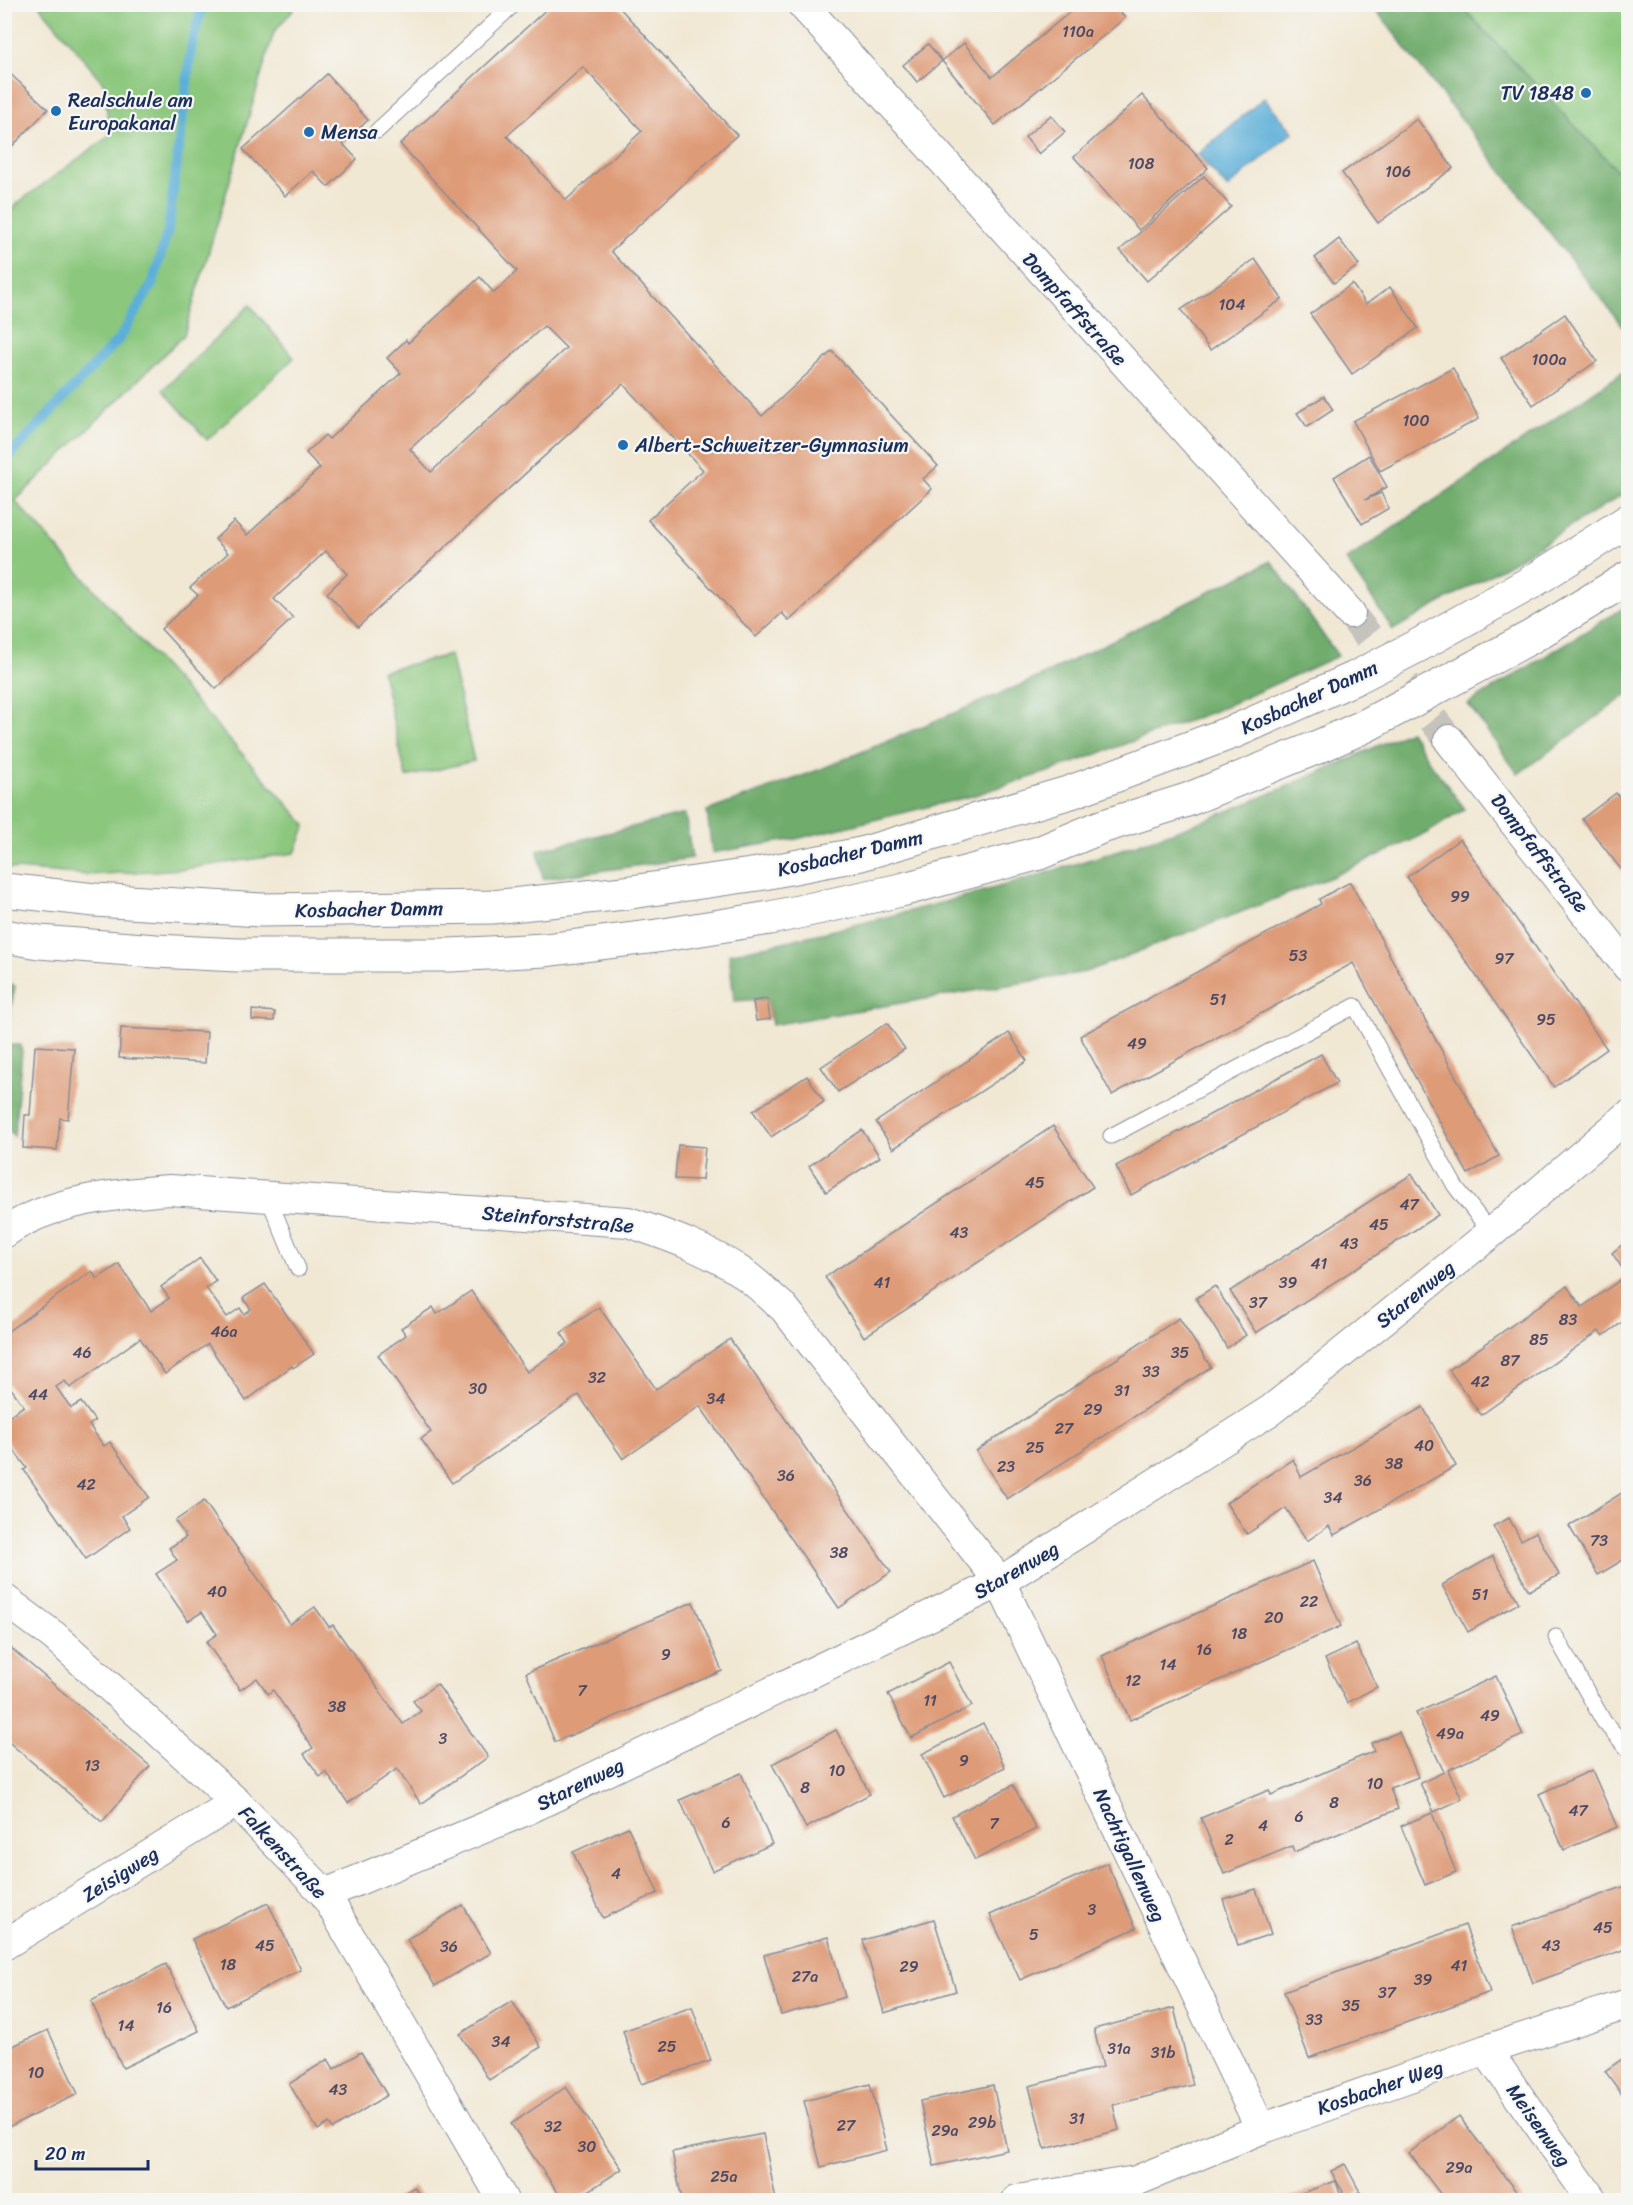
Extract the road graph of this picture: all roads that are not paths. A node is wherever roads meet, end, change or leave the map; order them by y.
1 (514, 4) edge
2 (802, 4) edge
3 (377, 131) dead end
4 (1629, 521) edge
5 (1629, 578) edge
6 (1350, 613) tunnel mouth
7 (1449, 740) tunnel mouth
8 (4, 891) edge
9 (4, 936) edge
10 (1629, 967) edge
11 (1629, 1116) edge
12 (1111, 1136) dead end
13 (268, 1197) junction
14 (4, 1233) edge
15 (1491, 1233) junction
16 (298, 1269) dead end
17 (1000, 1582) junction
18 (4, 1599) edge
19 (1556, 1637) dead end
20 (1629, 1749) edge
21 (236, 1802) junction
22 (325, 1894) junction
23 (4, 1946) edge
24 (1629, 2004) edge
25 (1486, 2050) junction
26 (1261, 2128) junction
27 (1140, 2191) edge
28 (503, 2200) edge
29 (1017, 2200) edge
30 (1592, 2200) edge

1 - 3 lane
2 - 6 street, Dompfaffstraße
4 - 8 street, Kosbacher Damm
5 - 9 street
7 - 10 street, Dompfaffstraße
11 - 15 street, Starenweg
12 - 15 lane
13 - 14 street, Steinforststraße
13 - 16 lane
13 - 17 street, Steinforststraße
15 - 17 street, Starenweg
17 - 22 street, Starenweg
17 - 26 street, Nachtigallenweg
18 - 21 street, Falkenstraße
19 - 20 lane
21 - 22 street, Falkenstraße
21 - 23 street, Zeisigweg
22 - 28 street, Falkenstraße
24 - 25 street, Kosbacher Weg
25 - 26 street, Kosbacher Weg
25 - 30 street, Meisenweg
26 - 27 street, Kosbacher Weg
27 - 29 street, Kosbacher Weg

